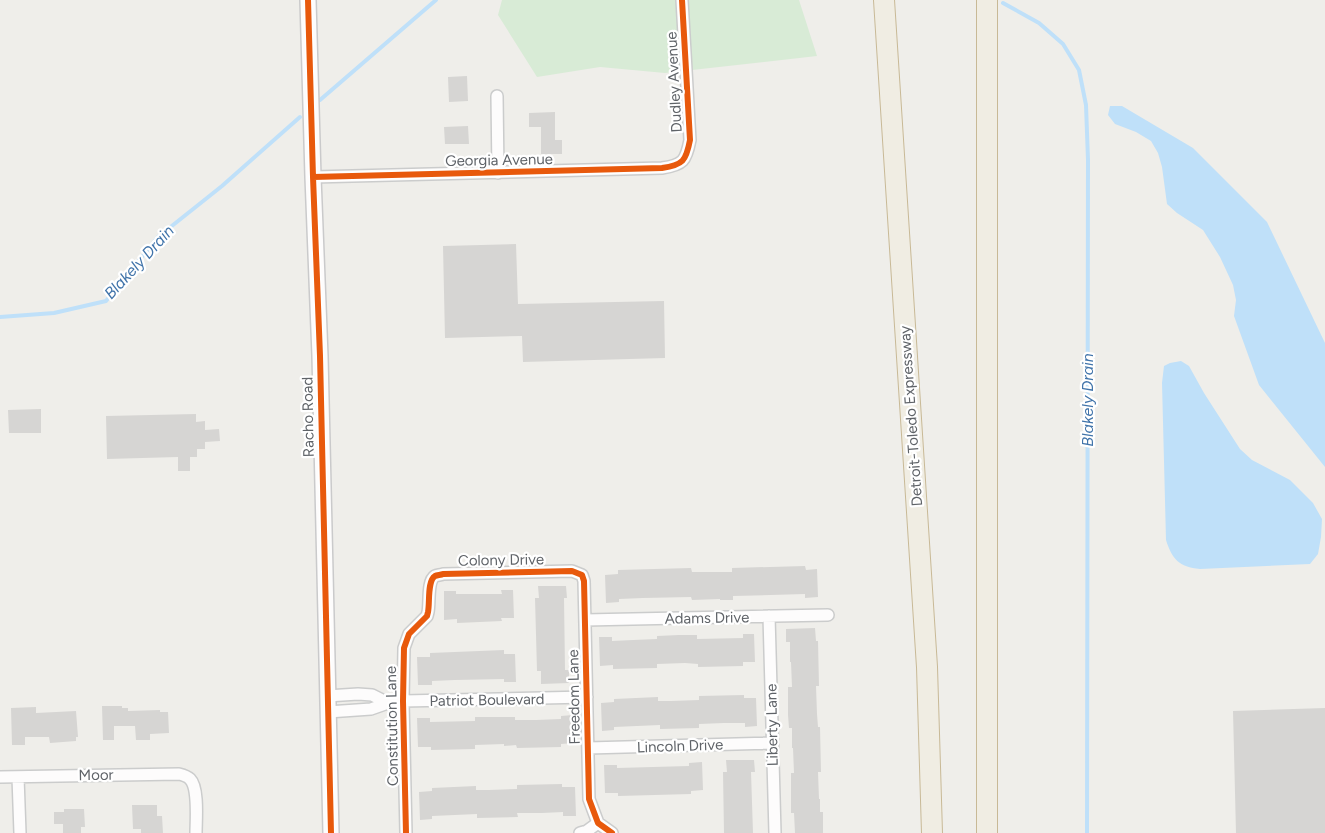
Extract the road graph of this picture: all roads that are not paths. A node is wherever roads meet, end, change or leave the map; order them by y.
1 (308, 0) edge
2 (682, 0) edge
3 (884, 0) edge
4 (987, 0) edge
5 (497, 96) dead end
6 (683, 161) joint
7 (498, 173) junction
8 (313, 177) junction
9 (560, 571) joint
10 (443, 574) joint
11 (828, 615) dead end
12 (769, 616) junction
13 (585, 620) junction
14 (327, 696) junction
15 (587, 697) junction
16 (403, 701) junction
17 (388, 703) junction
18 (328, 712) junction
19 (772, 743) junction
20 (588, 748) junction
21 (0, 777) edge
22 (18, 777) junction
23 (598, 823) junction
24 (20, 833) edge
25 (196, 833) edge
26 (331, 833) edge
27 (406, 833) edge
28 (580, 833) edge
29 (612, 833) edge
30 (775, 833) edge
31 (932, 833) edge
32 (987, 833) edge

1 - 8 street, Racho Road
2 - 6 street, Dudley Avenue
3 - 31 highway, Detroit-Toledo Expressway
4 - 32 highway
5 - 7 street
6 - 7 street, Georgia Avenue
7 - 8 street, Georgia Avenue
8 - 14 street, Racho Road
9 - 10 street, Colony Drive
9 - 13 street, Freedom Lane
10 - 16 street, Constitution Lane
11 - 12 street, Adams Drive
12 - 13 street, Adams Drive
12 - 19 street, Liberty Lane
13 - 15 street, Freedom Lane
14 - 17 street, Patriot Boulevard
14 - 18 street, Racho Road
15 - 16 street, Patriot Boulevard
15 - 20 street, Freedom Lane
16 - 17 street, Patriot Boulevard
16 - 27 street, Constitution Lane
17 - 18 street, Patriot Boulevard
18 - 26 street, Racho Road
19 - 20 street, Lincoln Drive
19 - 30 street, Liberty Lane
20 - 23 street, Freedom Lane
21 - 22 street, Moor
22 - 24 street
22 - 25 street, Moor
23 - 28 street
23 - 29 street

